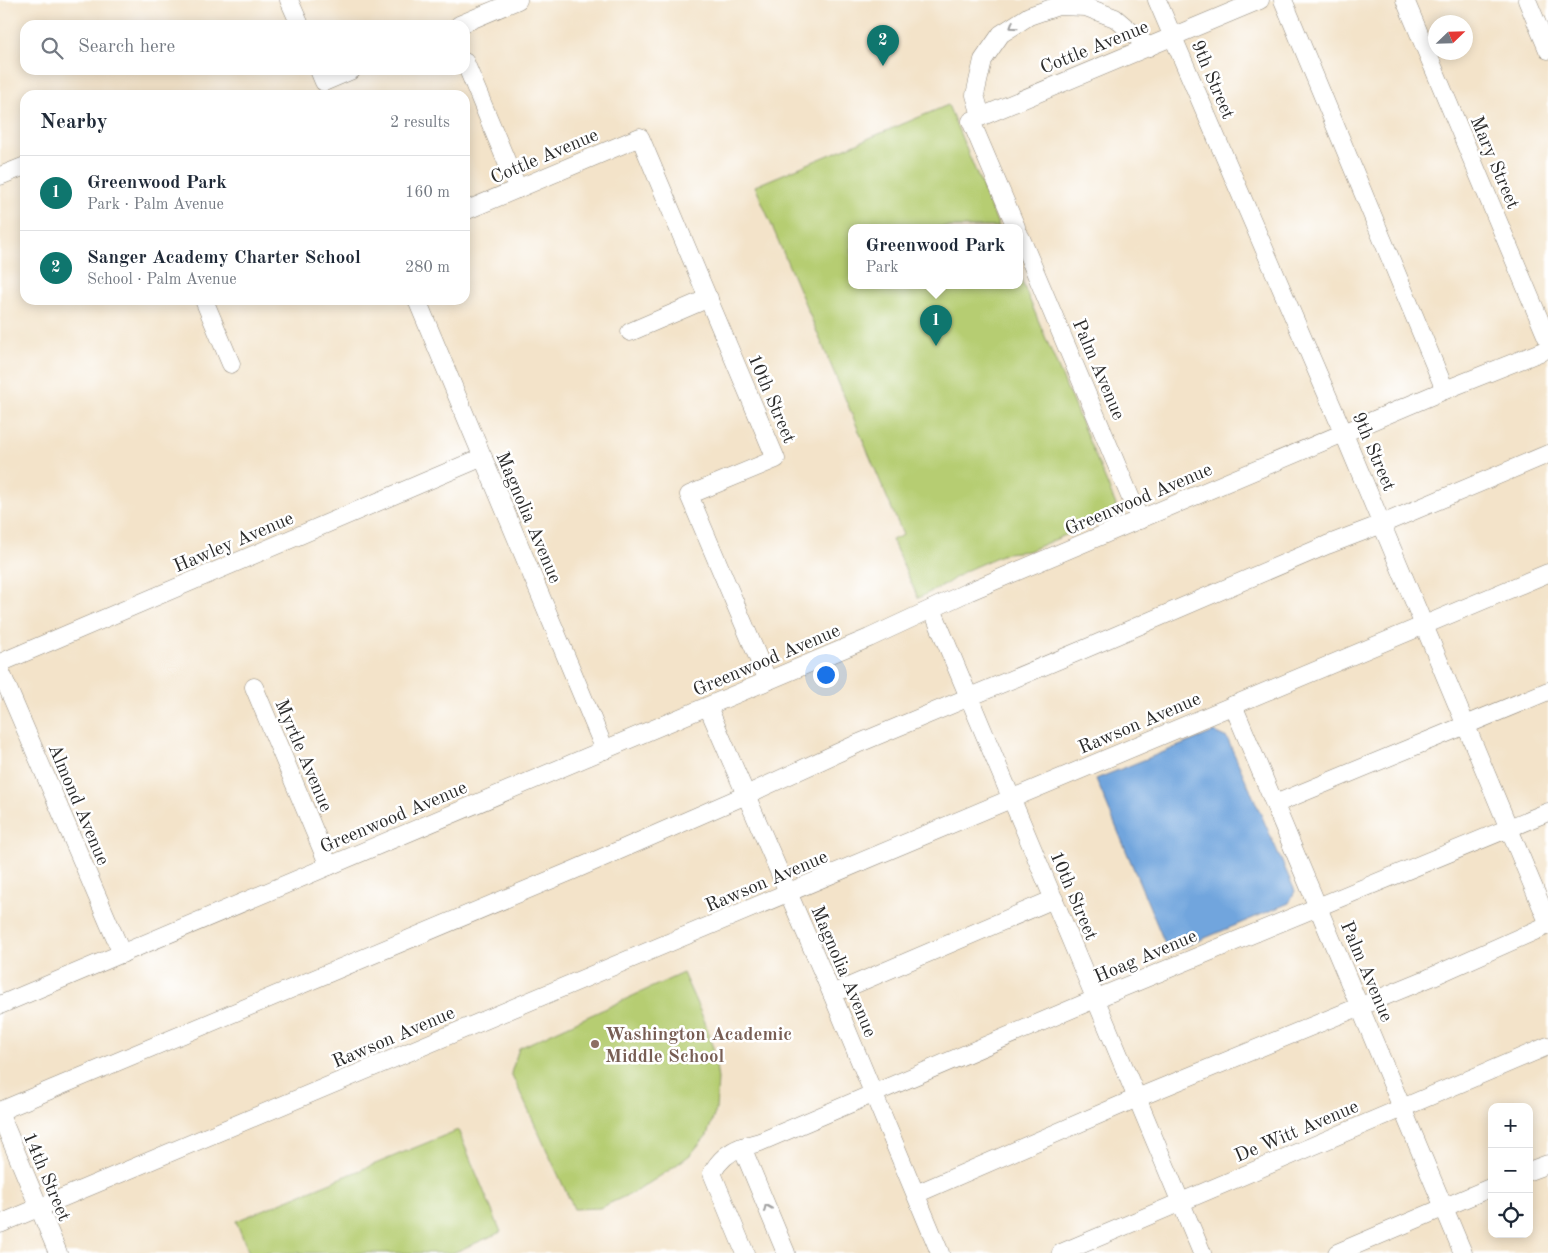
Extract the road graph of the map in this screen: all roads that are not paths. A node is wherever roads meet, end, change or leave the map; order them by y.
1 (289, 0) edge
2 (518, 0) edge
3 (1157, 0) edge
4 (1260, 0) edge
5 (1283, 0) edge
6 (1406, 0) edge
7 (1527, 0) edge
8 (298, 20) edge
9 (470, 20) edge
10 (1173, 38) junction
11 (1150, 47) junction
12 (1548, 50) edge
13 (470, 74) edge
14 (976, 119) junction
15 (640, 137) joint
16 (20, 168) edge
17 (0, 176) edge
18 (518, 189) junction
19 (470, 210) edge
20 (1015, 224) edge
21 (1023, 243) edge
22 (708, 298) junction
23 (206, 305) edge
24 (419, 305) edge
25 (630, 332) dead end
26 (1548, 340) edge
27 (1548, 349) edge
28 (231, 364) dead end
29 (1445, 390) junction
30 (1344, 434) junction
31 (1548, 454) edge
32 (482, 457) junction
33 (1140, 520) junction
34 (1382, 524) junction
35 (1548, 573) edge
36 (932, 609) junction
37 (1425, 625) junction
38 (0, 663) edge
39 (0, 670) edge
40 (768, 681) junction
41 (254, 687) dead end
42 (1548, 691) edge
43 (969, 697) junction
44 (1233, 705) junction
45 (708, 706) junction
46 (1467, 725) junction
47 (605, 750) junction
48 (746, 795) junction
49 (1012, 799) junction
50 (1275, 804) junction
51 (1548, 812) edge
52 (1509, 828) junction
53 (329, 866) junction
54 (789, 893) junction
55 (1054, 899) junction
56 (1318, 906) junction
57 (1548, 924) edge
58 (122, 954) junction
59 (832, 994) junction
60 (1095, 999) junction
61 (0, 1005) edge
62 (1361, 1007) junction
63 (1548, 1046) edge
64 (873, 1094) junction
65 (1137, 1098) junction
66 (1402, 1108) junction
67 (0, 1113) edge
68 (742, 1147) junction
69 (1548, 1164) edge
70 (1533, 1170) edge
71 (1488, 1189) edge
72 (916, 1194) junction
73 (1181, 1202) junction
74 (1444, 1207) junction
75 (39, 1208) junction
76 (0, 1224) edge
77 (58, 1253) edge
78 (745, 1253) edge
79 (786, 1253) edge
80 (940, 1253) edge
81 (1061, 1253) edge
82 (1202, 1253) edge
83 (1337, 1253) edge
84 (1463, 1253) edge

1 - 8 street
2 - 9 street
3 - 10 street, 9th Street
4 - 10 street, Cottle Avenue
5 - 29 street
6 - 26 street, Mary Street
7 - 12 street
10 - 11 street, Cottle Avenue
10 - 30 street, 9th Street
11 - 14 street, Cottle Avenue
11 -> 14 street
13 - 18 street
14 - 20 street
15 - 18 street, Cottle Avenue
15 - 22 street, 10th Street
16 - 17 street
18 - 19 street, Cottle Avenue
21 - 33 street, Palm Avenue
22 - 25 street
22 - 40 street, 10th Street
23 - 28 street
24 - 32 street, Magnolia Avenue
27 - 29 street, Greenwood Avenue
29 - 30 street, Greenwood Avenue
30 - 33 street, Greenwood Avenue
30 - 34 street, 9th Street
31 - 34 street
32 - 38 street, Hawley Avenue
32 - 47 street, Magnolia Avenue
33 - 36 street, Greenwood Avenue
34 - 37 street, 9th Street
34 - 43 street
35 - 37 street, Rawson Avenue
36 - 40 street, Greenwood Avenue
36 - 43 street, 10th Street
37 - 44 street, Rawson Avenue
37 - 46 street, 9th Street
39 - 58 street, Almond Avenue
40 - 45 street, Greenwood Avenue
41 - 53 street, Myrtle Avenue
42 - 46 street
43 - 48 street
43 - 49 street, 10th Street
44 - 49 street, Rawson Avenue
44 - 50 street, Palm Avenue
45 - 47 street, Greenwood Avenue
45 - 48 street, Magnolia Avenue
46 - 50 street
46 - 52 street, 9th Street
47 - 53 street, Greenwood Avenue
48 - 54 street, Magnolia Avenue
48 - 67 street
49 - 54 street, Rawson Avenue
49 - 55 street, 10th Street
50 - 56 street, Palm Avenue
51 - 52 street, Hoag Avenue
52 - 56 street, Hoag Avenue
52 - 57 street, 9th Street
53 - 58 street, Greenwood Avenue
54 - 59 street, Magnolia Avenue
54 - 75 street, Rawson Avenue
55 - 59 street
55 - 60 street, 10th Street
56 - 60 street, Hoag Avenue
56 - 62 street, Palm Avenue
57 - 62 street
58 - 61 street, Greenwood Avenue
59 - 64 street, Magnolia Avenue
60 - 64 street, Hoag Avenue
60 - 65 street, 10th Street
62 - 65 street
62 - 66 street, Palm Avenue
63 - 66 street, De Witt Avenue
64 - 68 street, Hoag Avenue
64 - 72 street, Magnolia Avenue
65 - 72 street
65 - 73 street, 10th Street
66 - 73 street, De Witt Avenue
66 - 74 street, Palm Avenue
67 - 75 street, 14th Street
68 - 78 street, Hoag Avenue
79 -> 68 street
69 - 70 street
71 - 74 street
72 - 80 street, Magnolia Avenue
73 - 81 street, De Witt Avenue
73 - 82 street, 10th Street
74 - 83 street
74 - 84 street, Palm Avenue
75 - 76 street, Rawson Avenue
75 - 77 street, 14th Street

